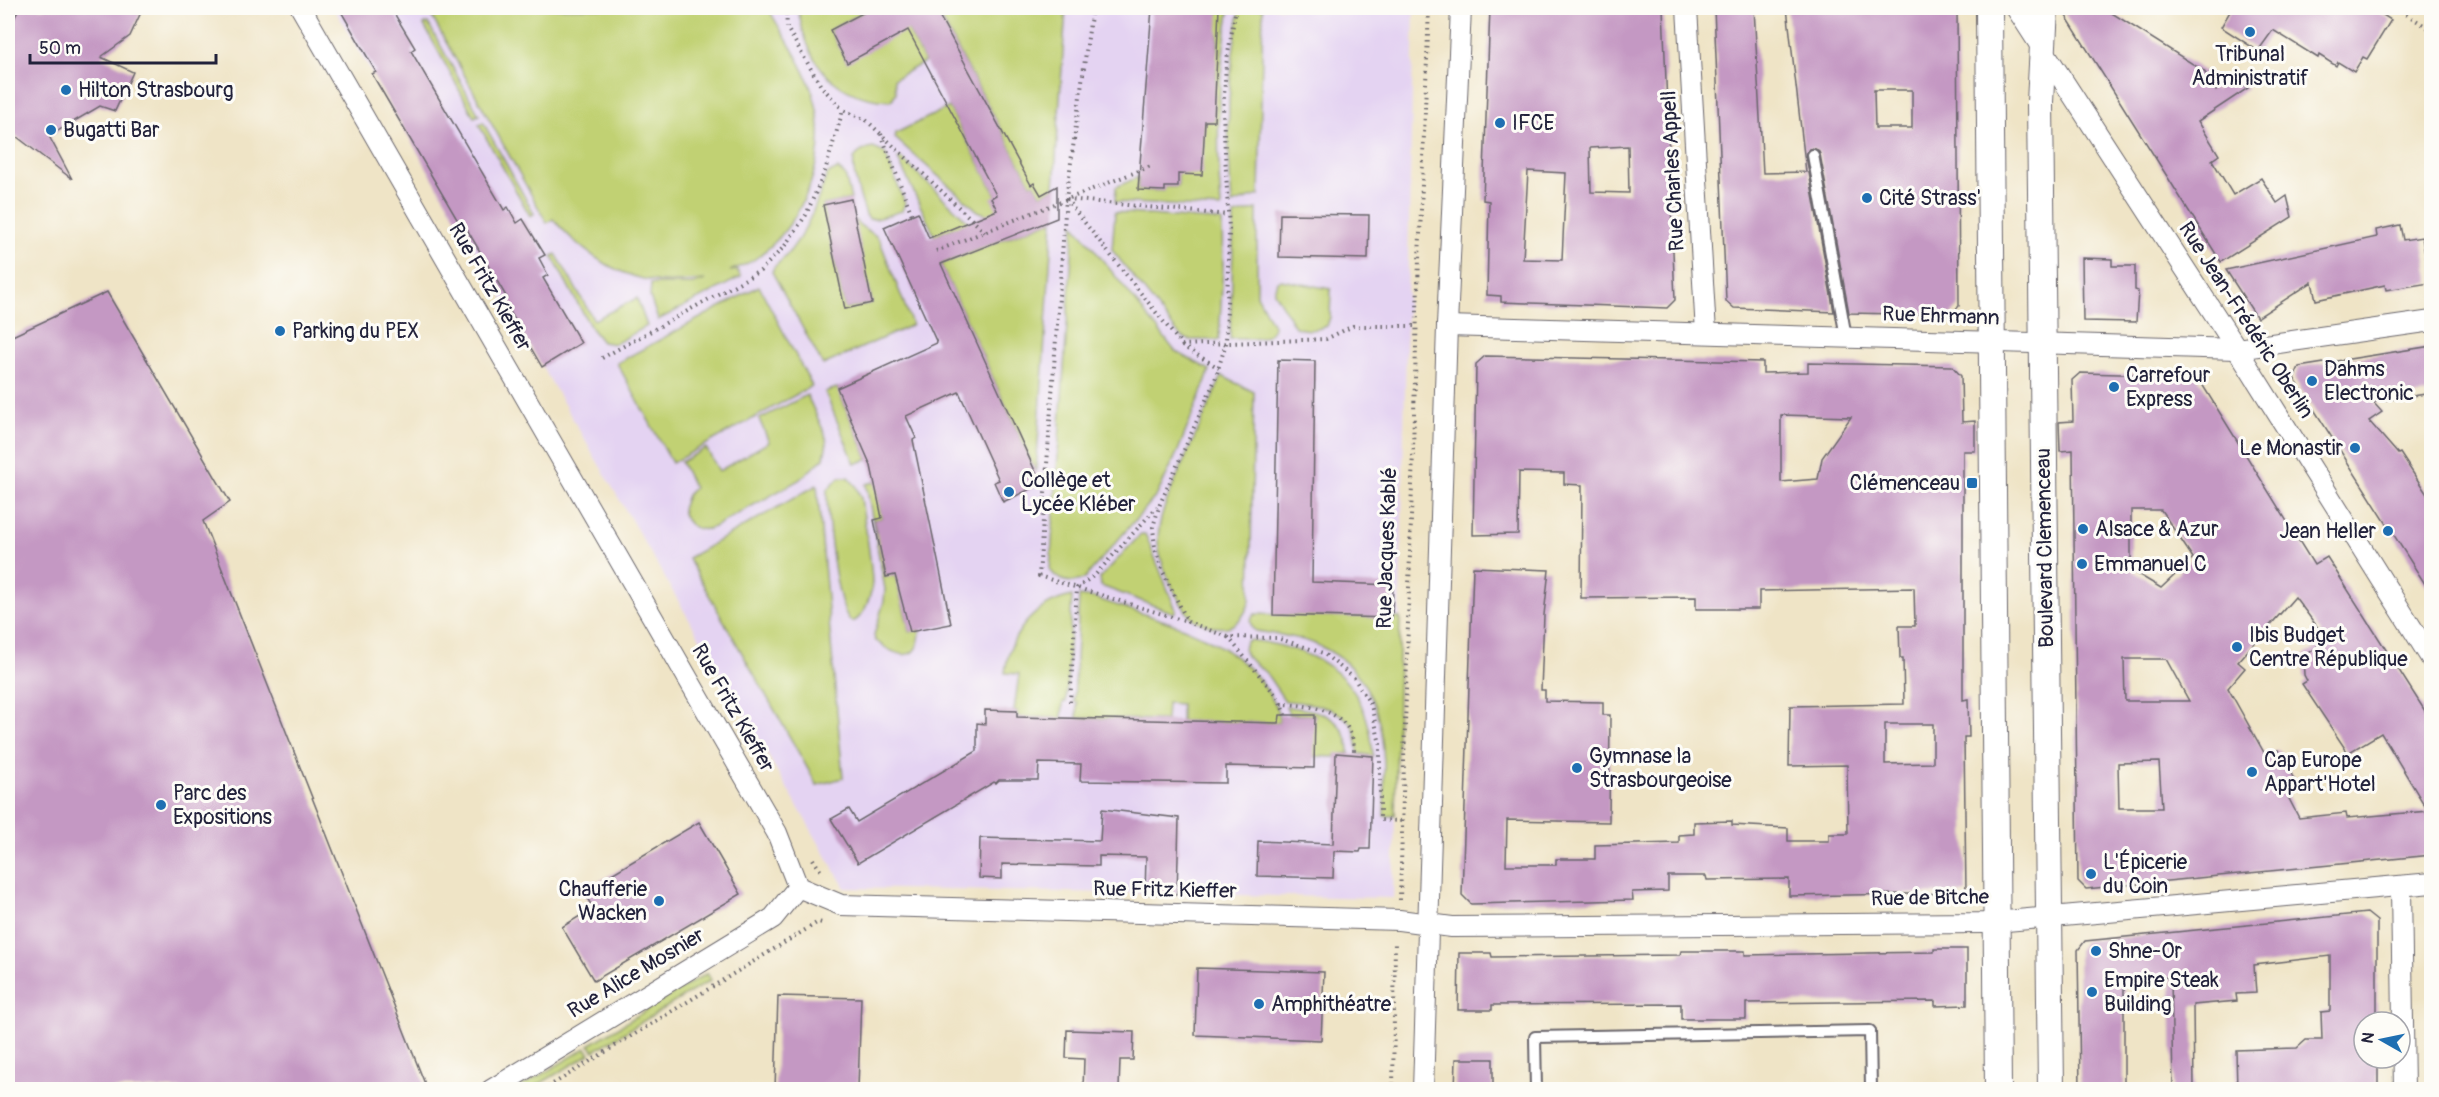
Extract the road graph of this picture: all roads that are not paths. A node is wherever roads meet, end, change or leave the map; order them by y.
1 (301, 8) edge
2 (1461, 8) edge
3 (1687, 8) edge
4 (1989, 8) edge
5 (2016, 8) edge
6 (2045, 8) edge
7 (2042, 46) junction
8 (1814, 155) dead end
9 (2432, 321) edge
10 (1447, 326) junction
11 (1706, 333) junction
12 (1846, 337) junction
13 (1991, 342) junction
14 (2042, 344) junction
15 (2237, 350) junction
16 (2432, 660) edge
17 (2432, 883) edge
18 (798, 887) junction
19 (2401, 887) junction
20 (2049, 918) junction
21 (1996, 921) junction
22 (1429, 924) junction
23 (491, 1089) edge
24 (1423, 1089) edge
25 (1536, 1089) edge
26 (1871, 1089) edge
27 (1998, 1089) edge
28 (2051, 1089) edge
29 (2404, 1089) edge

1 - 18 street, Rue Fritz Kieffer
2 - 10 street
3 - 11 street, Rue Charles Appell
4 - 13 street
5 - 7 street, Rue Jean-Frédéric Oberlin
6 - 7 street, Boulevard Clemenceau
7 - 14 street, Boulevard Clemenceau
7 - 15 street, Rue Jean-Frédéric Oberlin
8 - 12 lane
9 - 15 street, Rue Ehrmann
10 - 11 street, Rue Ehrmann
10 - 22 street
11 - 12 street, Rue Ehrmann
12 - 13 street, Rue Ehrmann
13 - 14 street, Rue Ehrmann
13 - 21 street
14 - 15 street, Rue Ehrmann
14 - 20 street, Boulevard Clemenceau
15 - 16 street, Rue Jean-Frédéric Oberlin
17 - 19 street, Rue de Bitche
18 - 22 street, Rue Fritz Kieffer
18 - 23 street, Rue Alice Mosnier
19 - 20 street, Rue de Bitche
19 - 29 street
20 - 21 street, Rue de Bitche
20 - 28 street, Boulevard Clemenceau
21 - 22 street, Rue de Bitche
21 - 27 street
22 - 24 street
25 - 26 lane

